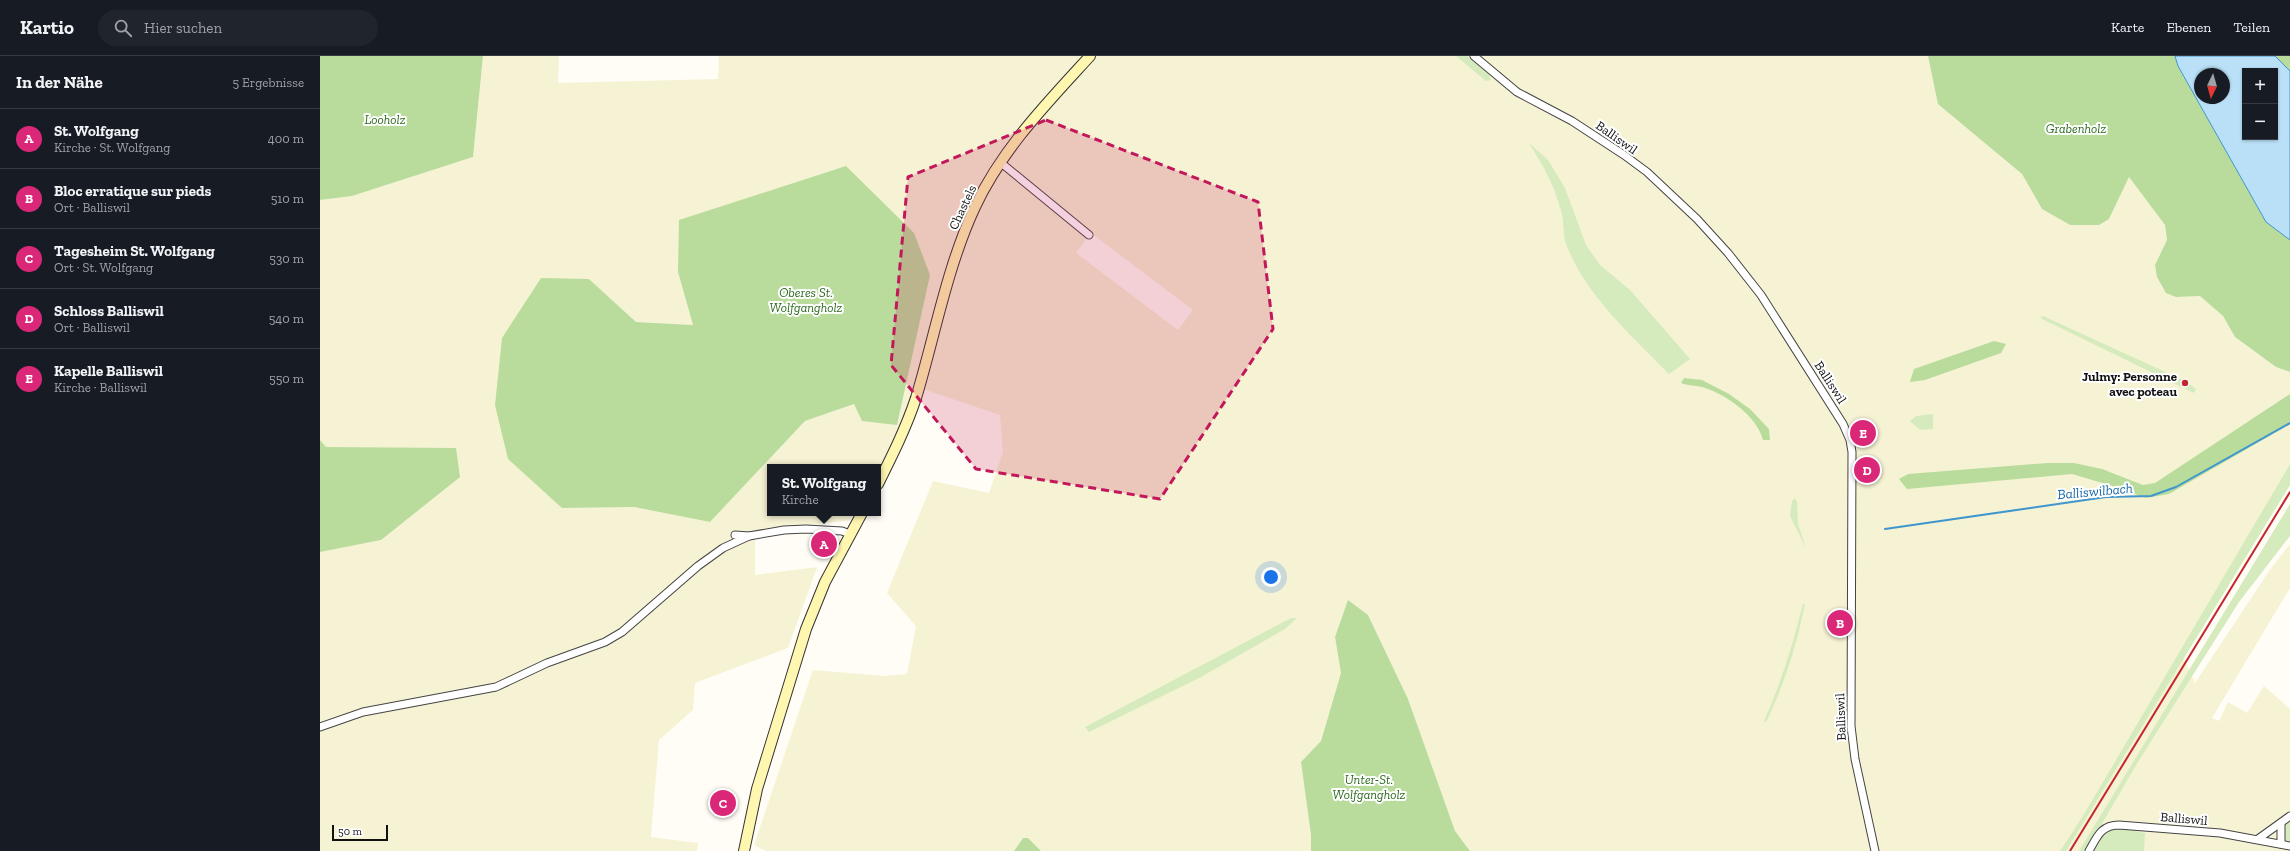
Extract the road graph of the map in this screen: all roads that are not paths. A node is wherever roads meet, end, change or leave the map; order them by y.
1 (1090, 56) edge
2 (1474, 56) edge
3 (1000, 162) junction
4 (1089, 235) dead end
5 (881, 478) edge
6 (860, 516) edge
7 (850, 534) junction
8 (735, 535) dead end
9 (749, 536) junction
10 (320, 727) edge
11 (2290, 816) edge
12 (2281, 824) junction
13 (2258, 839) junction
14 (2282, 844) junction
15 (2290, 846) edge
16 (744, 851) edge
17 (1875, 851) edge
18 (2089, 851) edge

1 - 3 main road, Chastels
2 - 17 street, Balliswil
3 - 4 street
3 - 5 main road, Chastels
6 - 7 main road
7 - 9 street
7 - 16 main road
8 - 9 street
9 - 10 street
11 - 12 street
12 - 13 street
12 - 14 street
13 - 14 street, Balliswil
13 - 18 street, Balliswil
14 - 15 street, Balliswil

